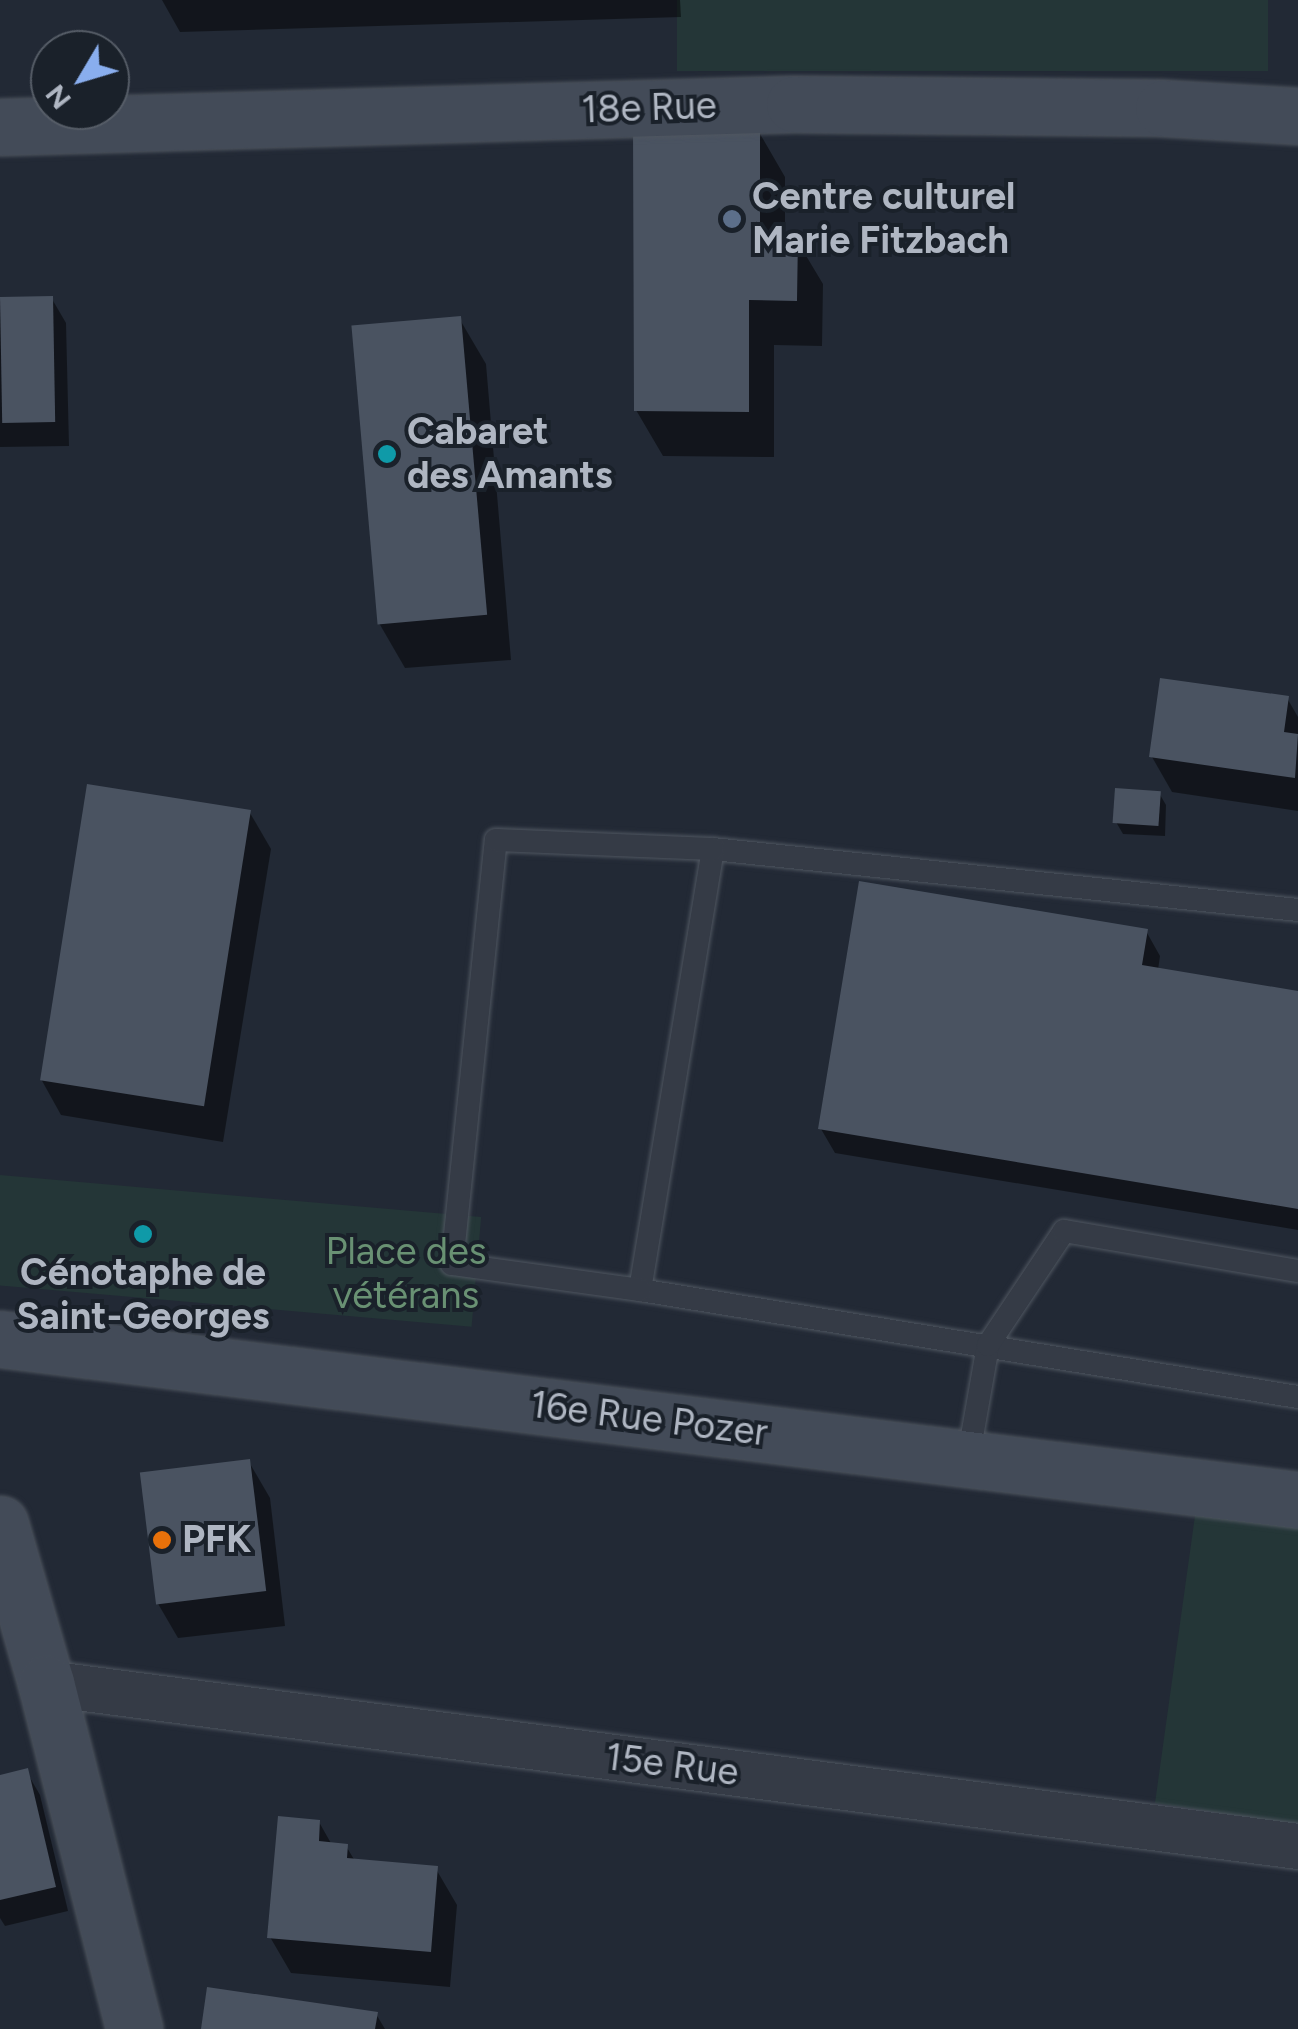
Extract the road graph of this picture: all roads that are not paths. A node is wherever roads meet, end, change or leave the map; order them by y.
1 (1298, 116) edge
2 (0, 127) edge
3 (712, 849) junction
4 (1298, 910) edge
5 (1298, 1270) edge
6 (640, 1290) junction
7 (0, 1339) edge
8 (988, 1346) junction
9 (1298, 1397) edge
10 (968, 1459) junction
11 (1298, 1500) edge
12 (0, 1524) edge
13 (46, 1683) junction
14 (1298, 1846) edge
15 (134, 2029) edge

1 - 2 street, 18e Rue
3 - 4 lane
3 - 6 lane
3 - 6 lane
5 - 8 lane
6 - 8 lane
7 - 10 street, 16e Rue Pozer
8 - 9 lane
8 - 10 lane
10 - 11 street, 16e Rue Pozer
12 - 13 street
13 - 14 street, 15e Rue
13 - 15 street

